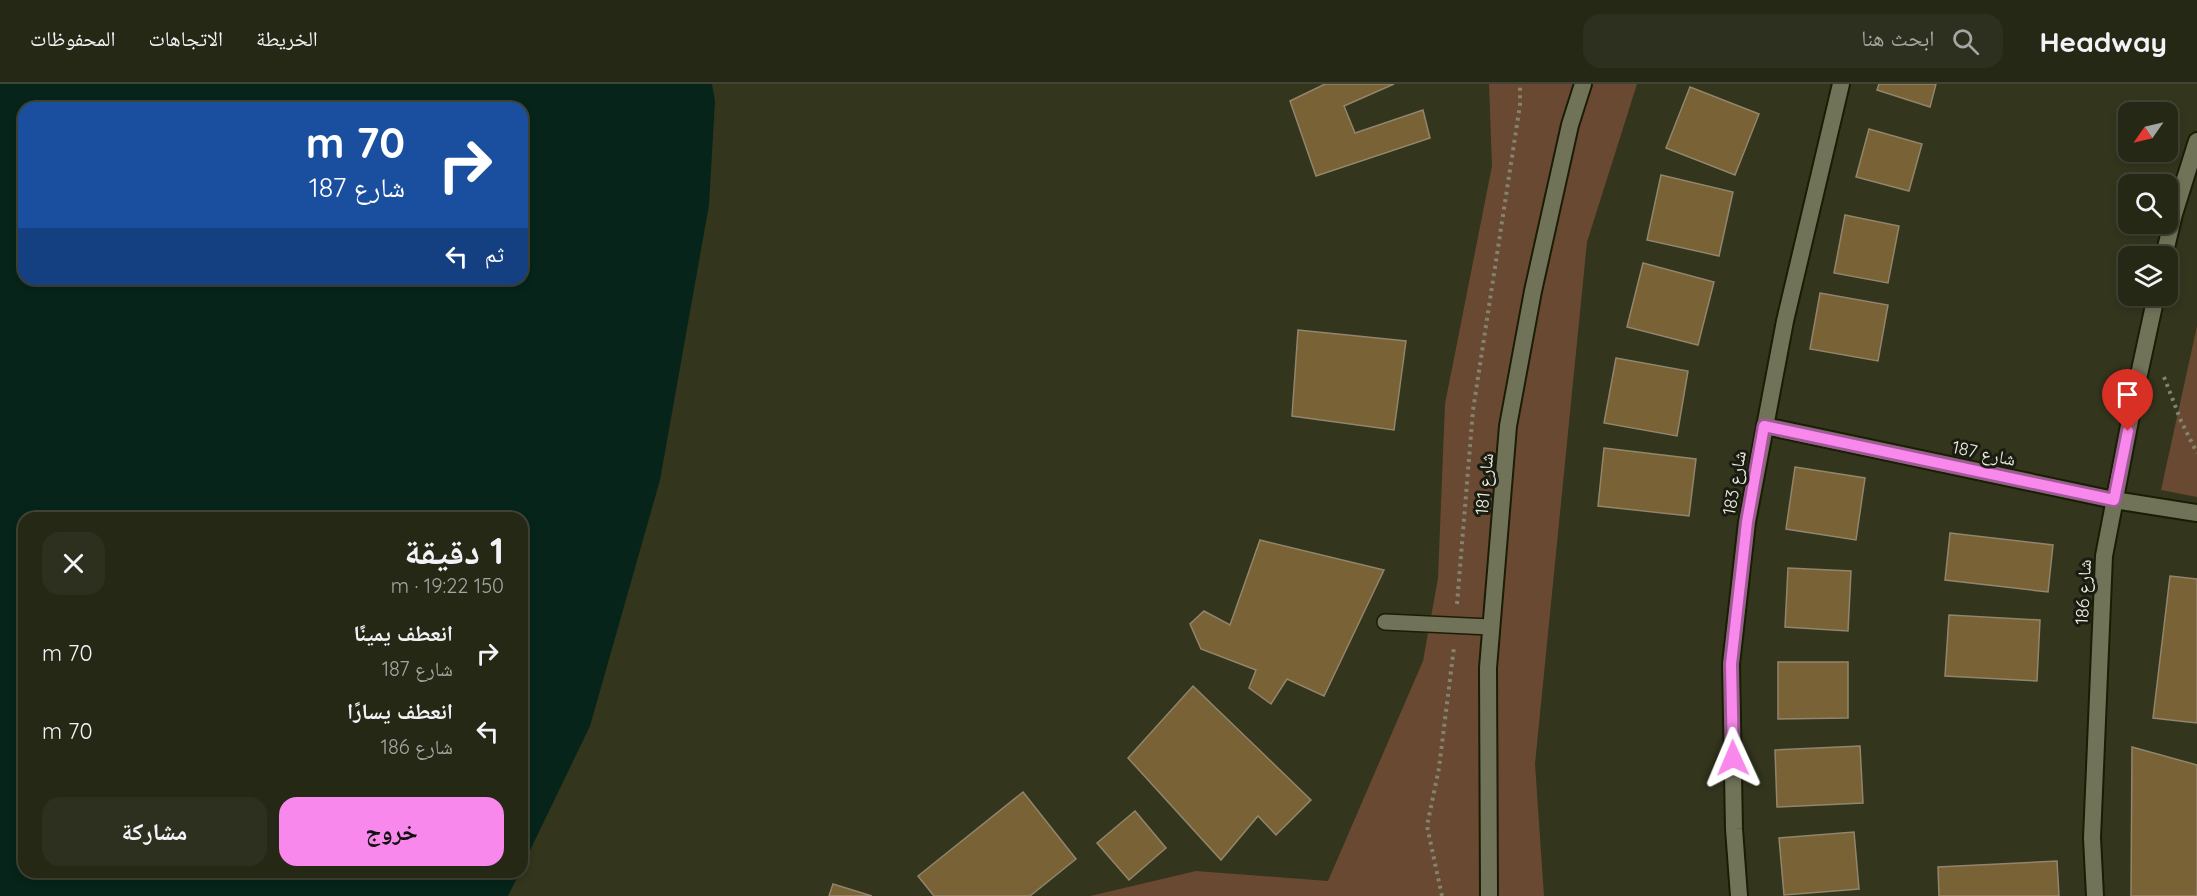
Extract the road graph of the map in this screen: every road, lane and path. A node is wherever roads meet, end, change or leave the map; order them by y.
1 (1520, 84) edge
2 (1583, 84) edge
3 (1841, 84) edge
4 (2197, 141) edge
5 (2166, 246) edge
6 (2154, 306) edge
7 (2148, 333) junction
8 (1764, 426) junction
9 (2196, 452) edge
10 (2114, 500) junction
11 (2197, 513) edge
12 (1385, 622) dead end
13 (1455, 625) junction
14 (1490, 627) junction
15 (1442, 896) edge
16 (1489, 896) edge
17 (1739, 896) edge
18 (2095, 896) edge

1 - 13 path
2 - 14 street, شارع 181
3 - 8 street, شارع 183
4 - 5 street
6 - 7 street, شارع 186
7 - 9 path
7 - 10 street, شارع 186
8 - 10 street, شارع 187
8 - 17 street, شارع 183
10 - 11 street, شارع 187
10 - 18 street, شارع 186
12 - 13 lane
13 - 14 lane
13 - 15 path
14 - 16 street, شارع 181

